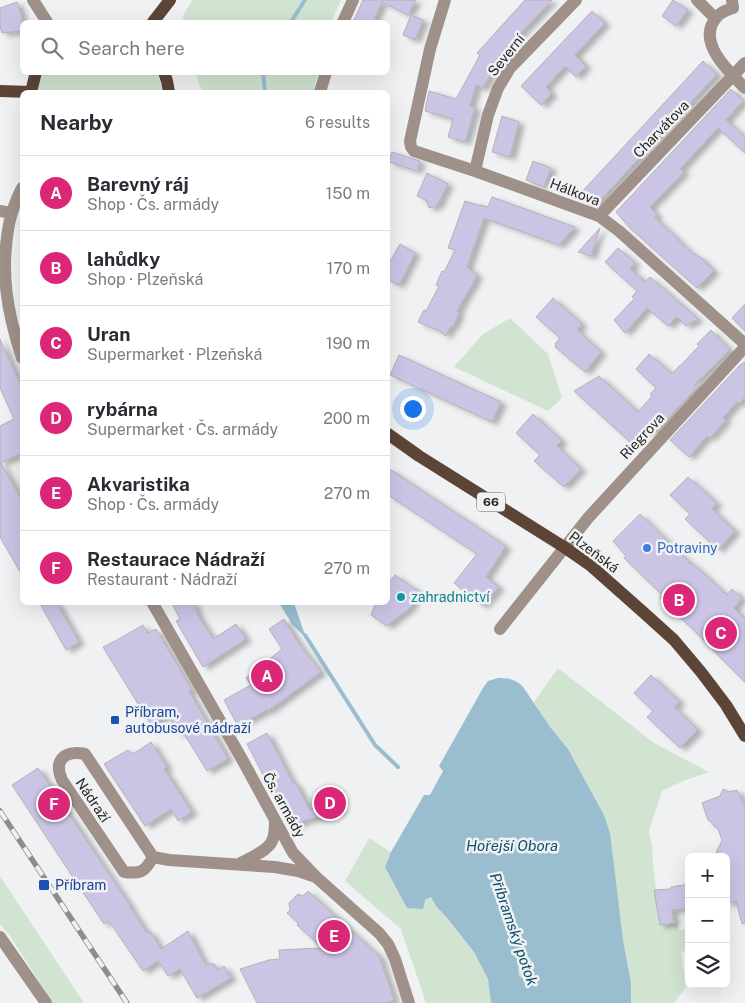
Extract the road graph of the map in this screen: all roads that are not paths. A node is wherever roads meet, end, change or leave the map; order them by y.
1 (33, 0) edge
2 (170, 0) edge
3 (353, 0) edge
4 (445, 0) edge
5 (576, 0) edge
6 (696, 0) edge
7 (732, 4) edge
8 (715, 18) junction
9 (46, 20) edge
10 (155, 20) edge
11 (344, 20) edge
12 (745, 63) edge
13 (35, 75) edge
14 (165, 75) edge
15 (325, 75) edge
16 (733, 76) junction
17 (745, 88) edge
18 (32, 90) edge
19 (169, 90) edge
20 (321, 90) edge
21 (0, 91) edge
22 (20, 92) edge
23 (475, 171) junction
24 (20, 191) edge
25 (6, 212) edge
26 (599, 216) junction
27 (745, 346) edge
28 (20, 352) edge
29 (390, 435) edge
30 (564, 547) junction
31 (154, 605) edge
32 (500, 629) dead end
33 (745, 736) edge
34 (275, 821) junction
35 (154, 857) junction
36 (238, 864) junction
37 (316, 877) junction
38 (0, 937) edge
39 (46, 1003) edge
40 (409, 1003) edge

1 - 9 street
2 - 10 main road
3 - 11 street
4 - 23 street, Hálkova
5 - 23 street, Severní
6 - 8 street
7 - 8 street
8 - 16 street
12 - 16 street, Charvátova
13 - 18 main road
14 - 19 main road
15 - 20 street
16 - 17 street
16 - 26 street, Charvátova
21 - 22 main road
23 - 26 street, Hálkova
24 - 25 street
25 - 28 street
26 - 27 street, Hálkova
27 - 30 street, Riegrova
29 - 30 main road, Plzeňská / 66
30 - 32 street, Riegrova
30 - 33 main road, Plzeňská / 66
31 - 34 street, Čs. armády
34 - 36 street
34 - 37 street, Čs. armády
35 - 35 street, Nádraží
35 - 36 street
36 - 37 street
37 - 40 street, Čs. armády
38 - 39 street

